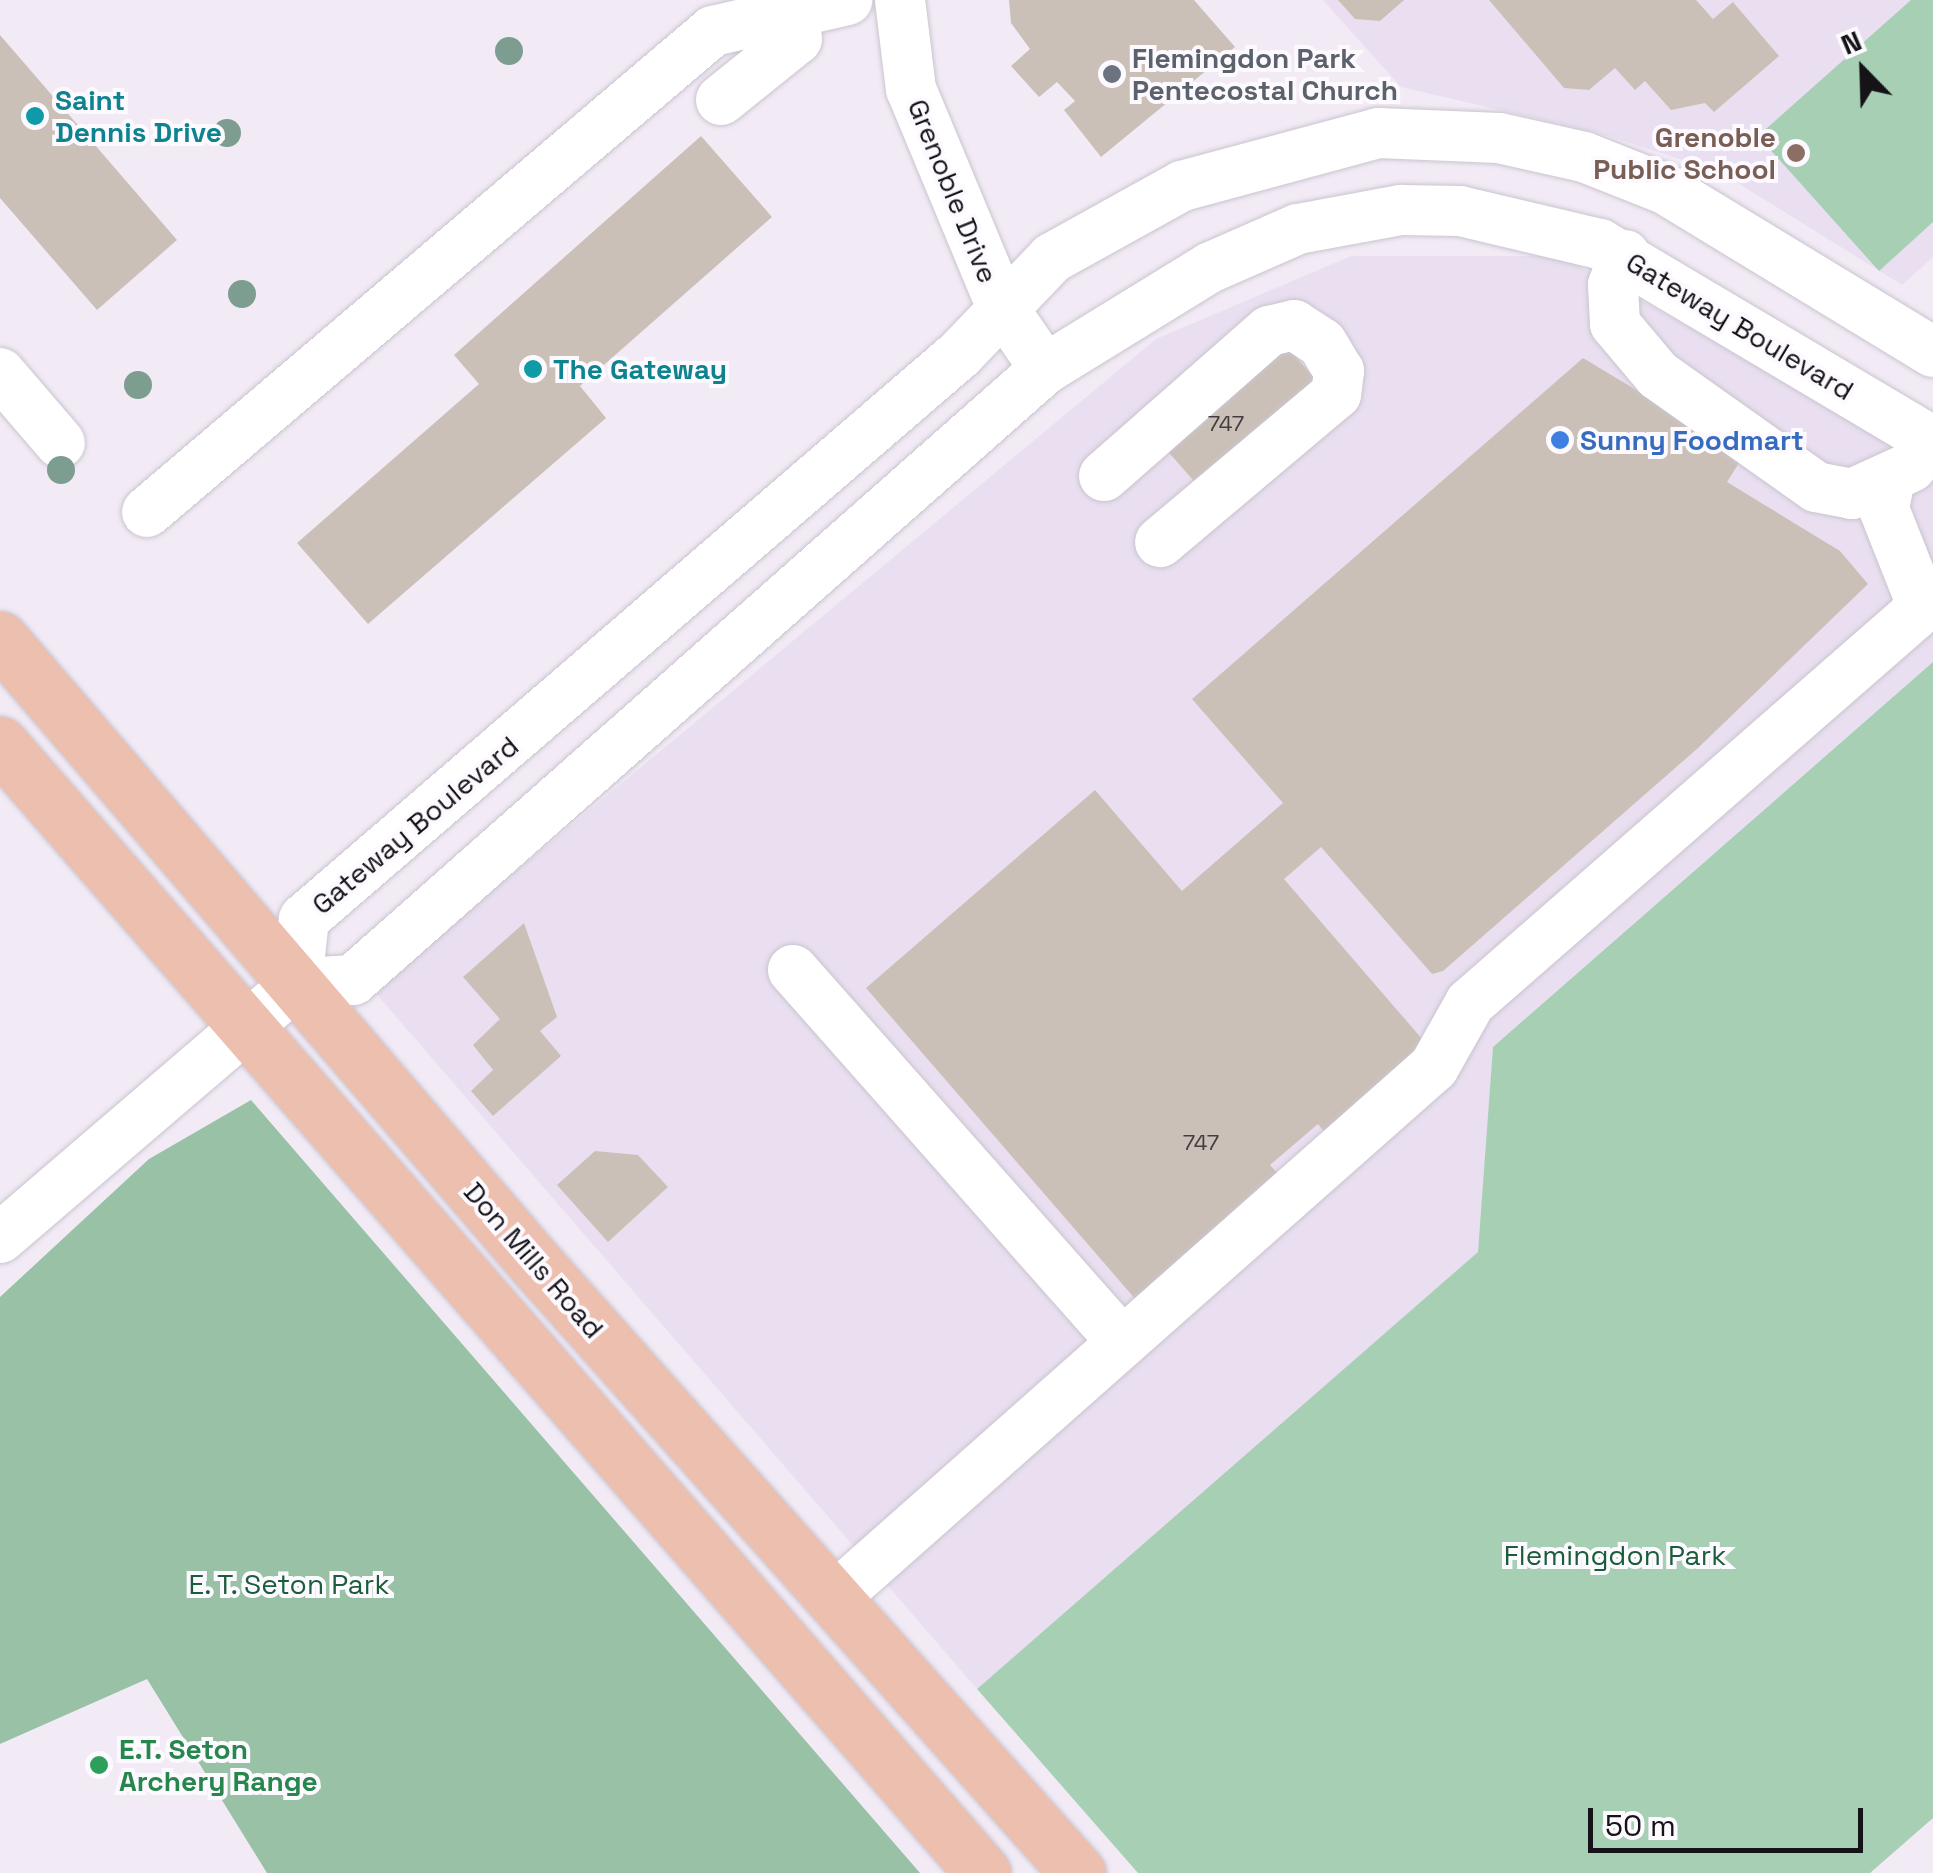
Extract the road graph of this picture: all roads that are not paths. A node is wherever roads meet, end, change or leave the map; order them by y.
1 (847, 0) edge
2 (900, 0) edge
3 (794, 7) junction
4 (721, 100) dead end
5 (1625, 255) junction
6 (1001, 305) junction
7 (1933, 352) edge
8 (1045, 368) junction
9 (0, 372) edge
10 (1933, 441) edge
11 (60, 443) dead end
12 (1104, 476) dead end
13 (1889, 484) junction
14 (147, 512) dead end
15 (1160, 542) dead end
16 (0, 639) edge
17 (543, 716) junction
18 (0, 744) edge
19 (598, 764) junction
20 (793, 970) dead end
21 (297, 983) junction
22 (244, 1027) junction
23 (0, 1238) edge
24 (1120, 1340) junction
25 (836, 1596) junction
26 (982, 1873) edge
27 (1078, 1873) edge

1 - 3 street
2 - 6 street, Grenoble Drive
3 - 4 street
3 - 14 street
5 - 8 street, Gateway Boulevard
5 - 10 street, Gateway Boulevard
5 - 13 street
6 - 7 street, Gateway Boulevard
6 - 8 street, Grenoble Drive
6 - 17 street, Gateway Boulevard
8 - 19 street, Gateway Boulevard
9 - 11 street
10 - 13 street
12 - 15 street
13 - 24 street
16 - 21 main road, Don Mills Road
17 - 19 street
17 - 21 street, Gateway Boulevard
18 - 22 main road
19 - 21 street, Gateway Boulevard
20 - 24 street
21 - 22 street
21 - 25 main road, Don Mills Road
22 - 23 street
22 - 26 main road
24 - 25 street
25 - 27 main road, Don Mills Road

